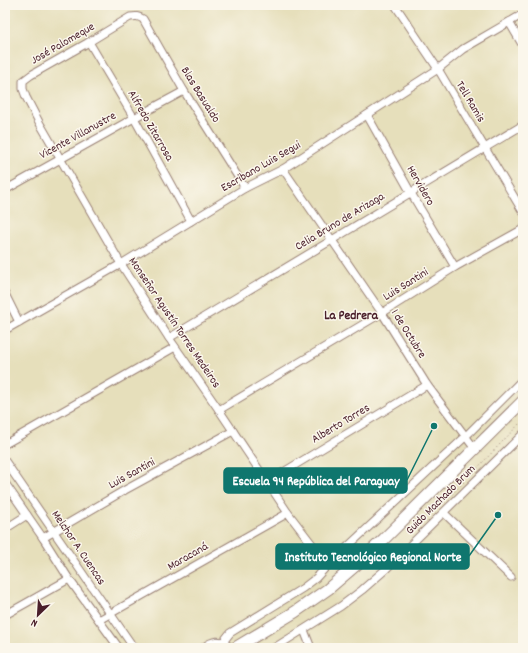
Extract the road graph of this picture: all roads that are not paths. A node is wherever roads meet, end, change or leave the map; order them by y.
1 (395, 5) edge
2 (523, 14) edge
3 (136, 16) joint
4 (509, 22) junction
5 (89, 42) junction
6 (523, 46) edge
7 (438, 69) junction
8 (23, 81) joint
9 (184, 91) junction
10 (368, 115) junction
11 (134, 118) junction
12 (523, 125) edge
13 (486, 148) junction
14 (60, 159) junction
15 (283, 169) junction
16 (246, 188) junction
17 (5, 190) edge
18 (411, 193) junction
19 (523, 212) edge
20 (191, 221) junction
21 (523, 229) edge
22 (332, 239) junction
23 (121, 264) junction
24 (455, 267) junction
25 (5, 294) edge
26 (382, 313) junction
27 (19, 322) junction
28 (5, 330) edge
29 (169, 338) junction
30 (175, 347) junction
31 (523, 379) edge
32 (427, 385) junction
33 (523, 401) edge
34 (219, 410) junction
35 (233, 431) junction
36 (523, 434) edge
37 (465, 437) junction
38 (5, 444) edge
39 (475, 449) junction
40 (5, 461) edge
41 (267, 482) junction
42 (5, 483) edge
43 (288, 513) junction
44 (444, 514) junction
45 (27, 515) junction
46 (5, 529) edge
47 (54, 532) junction
48 (43, 538) junction
49 (328, 565) junction
50 (511, 577) dead end
51 (69, 579) junction
52 (110, 614) junction
53 (5, 615) edge
54 (99, 620) junction
55 (304, 630) junction
56 (223, 642) junction
57 (119, 648) edge
58 (134, 648) edge
59 (203, 648) edge
60 (230, 648) edge
61 (236, 648) edge
62 (274, 648) edge
63 (310, 648) edge

1 - 7 street, Tell Ramis
2 - 4 street, Escribano Luis Segui
3 - 5 street, José Palomeque
3 - 9 street, Blas Basualdo
4 - 6 street
4 - 7 street, Escribano Luis Segui
5 - 8 street, José Palomeque
5 - 11 street, Alfredo Zitarrosa
7 - 10 street, Escribano Luis Segui
7 - 13 street, Tell Ramis
8 - 14 street, Monseñor Agustín Torres Medeiros
9 - 11 street, Vicente Villanustre
9 - 16 street, Blas Basualdo
10 - 15 street, Escribano Luis Segui
10 - 18 street, Hervidero
11 - 14 street, Vicente Villanustre
11 - 20 street, Alfredo Zitarrosa
12 - 13 street, Celia Bruno de Arizaga
13 - 18 street, Celia Bruno de Arizaga
13 - 19 street, Tell Ramis
14 - 17 street, Vicente Villanustre
14 - 23 street, Monseñor Agustín Torres Medeiros
15 - 16 street, Escribano Luis Segui
15 - 22 street, 1 de Octubre
16 - 20 street, Escribano Luis Segui
18 - 22 street, Celia Bruno de Arizaga
18 - 24 street, Hervidero
20 - 23 street, Escribano Luis Segui
21 - 24 street, Luis Santini
22 - 26 street, 1 de Octubre
22 - 29 street, Celia Bruno de Arizaga
23 - 27 street, Escribano Luis Segui
23 - 29 street, Monseñor Agustín Torres Medeiros
24 - 26 street, Luis Santini
25 - 27 street
26 - 32 street, 1 de Octubre
26 - 34 street, Luis Santini
27 - 28 street, Escribano Luis Segui
29 - 30 street, Monseñor Agustín Torres Medeiros
30 - 34 street, Monseñor Agustín Torres Medeiros
30 - 38 street
31 - 37 street
32 - 37 street, 1 de Octubre
32 - 41 street, Alberto Torres
33 - 39 highway
34 - 35 street, Monseñor Agustín Torres Medeiros
35 - 41 street, Monseñor Agustín Torres Medeiros
35 - 47 street, Luis Santini
36 - 44 street, Guido Machado Brum
37 - 39 street, 1 de Octubre
37 - 49 street
39 - 61 highway
40 - 47 street, Melchor A. Cuencas
41 - 43 street, Monseñor Agustín Torres Medeiros
42 - 45 street, Melchor A. Cuencas
43 - 49 street, Monseñor Agustín Torres Medeiros
43 - 52 street, Maracaná
44 - 50 street
44 - 55 street, Guido Machado Brum
45 - 46 street
45 - 48 street, Melchor A. Cuencas
47 - 48 street, Luis Santini
47 - 52 street, Melchor A. Cuencas
48 - 51 street, Melchor A. Cuencas
49 - 56 street
51 - 53 street
51 - 54 street, Melchor A. Cuencas
52 - 54 street, Maracaná
52 - 58 street, Melchor A. Cuencas
54 - 57 street, Melchor A. Cuencas
55 - 62 street, Guido Machado Brum
55 - 63 street
56 - 59 street
56 - 60 street

